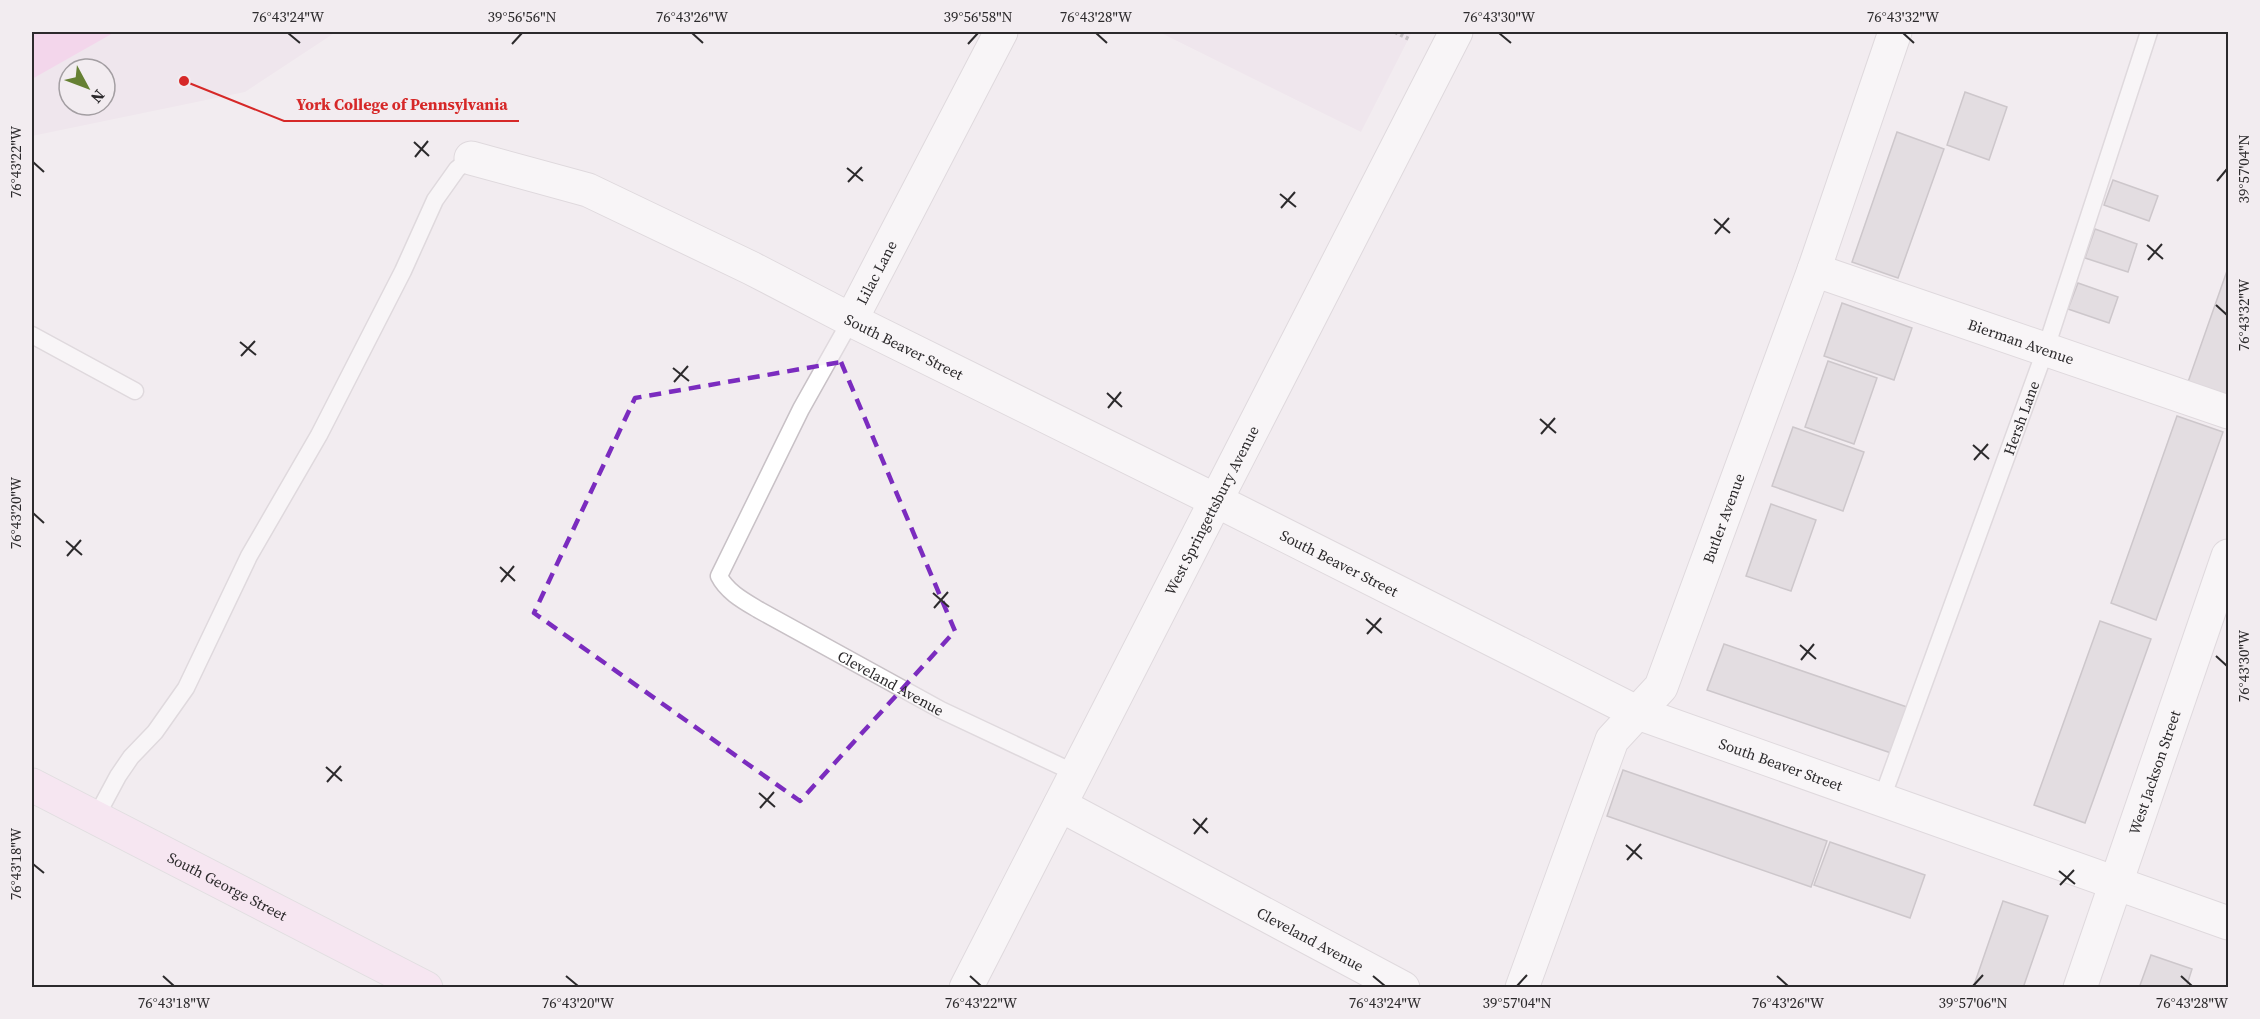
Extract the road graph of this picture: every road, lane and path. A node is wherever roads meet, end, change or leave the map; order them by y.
1 (1001, 32) edge
2 (1395, 32) edge
3 (1456, 32) edge
4 (1894, 32) edge
5 (2149, 32) edge
6 (1412, 40) dead end
7 (471, 158) joint
8 (1814, 270) junction
9 (851, 320) junction
10 (32, 335) edge
11 (2045, 351) junction
12 (135, 391) dead end
13 (2229, 412) edge
14 (1215, 500) junction
15 (2229, 556) edge
16 (718, 576) joint
17 (1638, 713) junction
18 (1075, 773) junction
19 (32, 785) edge
20 (1881, 801) junction
21 (1060, 805) junction
22 (96, 817) junction
23 (2117, 884) junction
24 (2229, 923) edge
25 (426, 987) edge
26 (966, 987) edge
27 (1403, 987) edge
28 (1522, 987) edge
29 (2080, 987) edge

1 - 9 street, Lilac Lane
2 - 6 path
3 - 14 street, West Springettsbury Avenue
4 - 8 street, Butler Avenue
5 - 11 lane, Hersh Lane
7 - 9 street, South Beaver Street
7 - 22 lane
8 - 11 street, Bierman Avenue
8 - 17 street, Butler Avenue
9 - 14 street, South Beaver Street
9 - 16 lane, Lilac Lane
10 - 12 lane
11 - 13 street, Bierman Avenue
11 - 20 lane, Hersh Lane
14 - 17 street, South Beaver Street
14 - 18 street, West Springettsbury Avenue
15 - 23 street, West Jackson Street
16 - 18 lane, Cleveland Avenue
17 - 20 street, South Beaver Street
17 - 28 street, Butler Avenue
18 - 21 street, West Springettsbury Avenue
19 - 22 main road, South George Street
20 - 23 street, South Beaver Street
21 - 26 street, West Springettsbury Avenue
21 - 27 street, Cleveland Avenue
22 - 25 main road, South George Street
23 - 24 street, South Beaver Street
23 - 29 street, West Jackson Street

